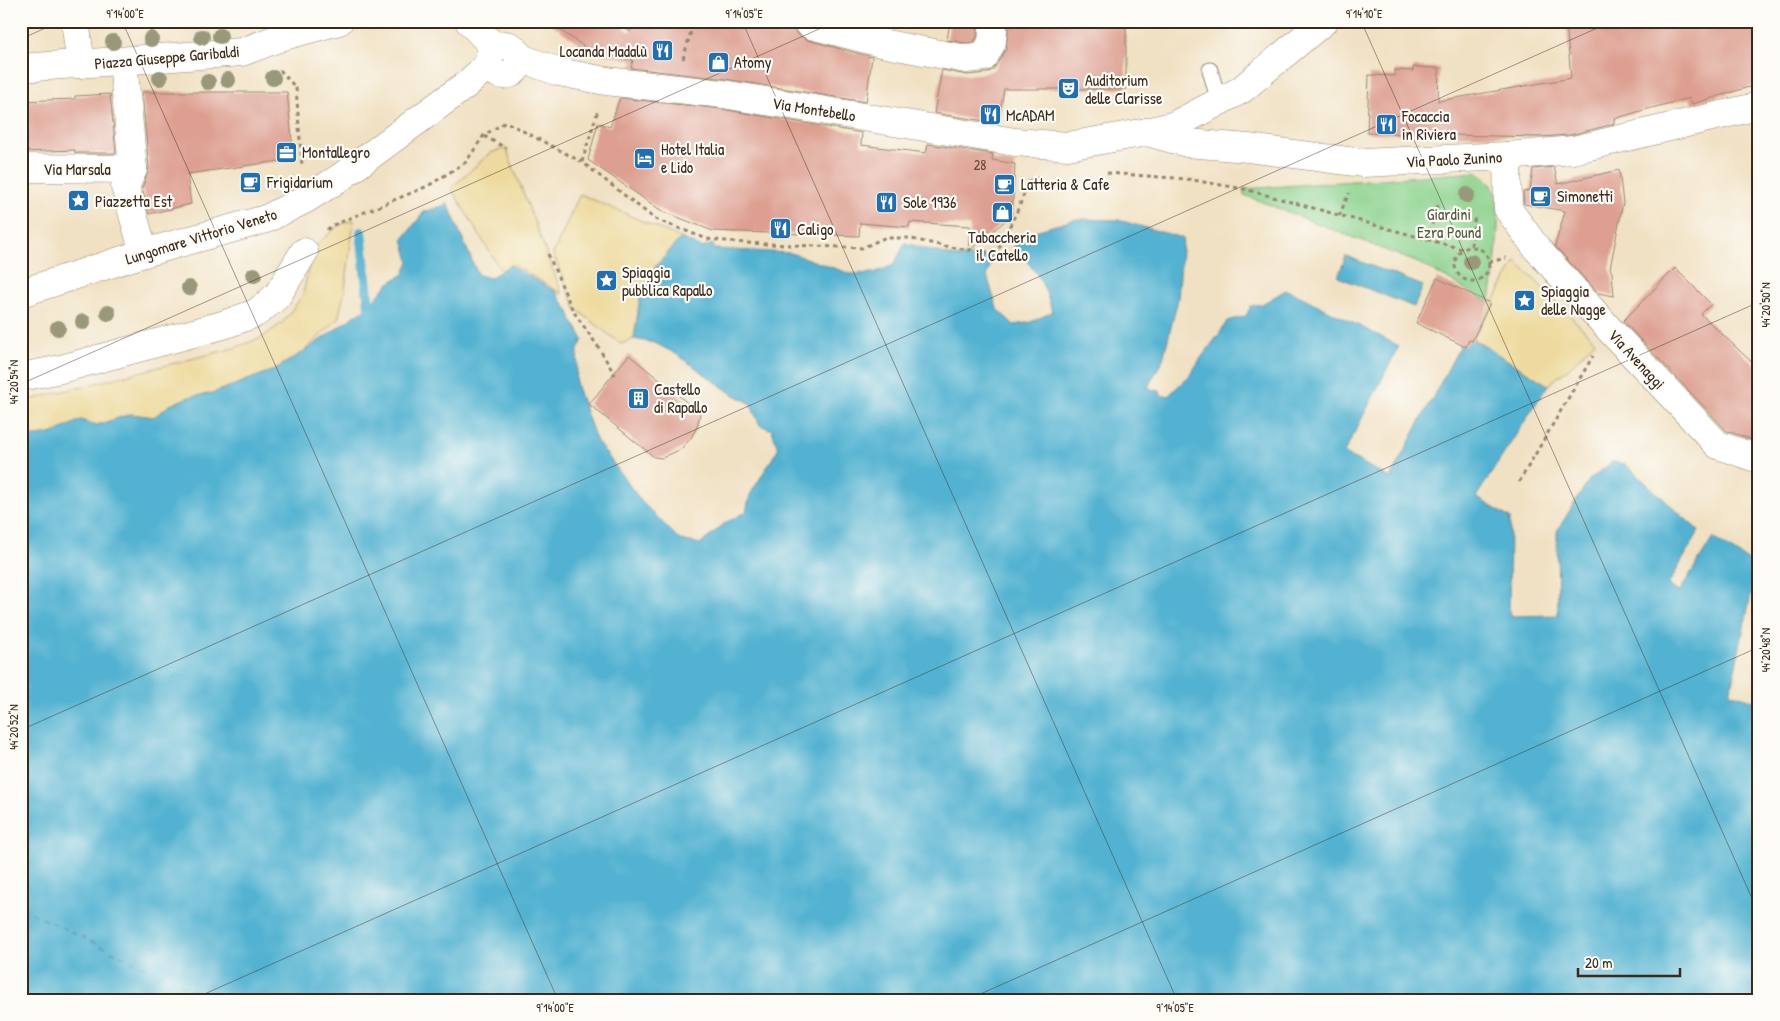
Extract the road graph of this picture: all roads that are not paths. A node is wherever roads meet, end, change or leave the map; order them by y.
1 (75, 21) edge
2 (338, 21) edge
3 (469, 21) edge
4 (806, 21) edge
5 (994, 21) edge
6 (1324, 21) edge
7 (123, 61) junction
8 (502, 63) junction
9 (82, 64) junction
10 (21, 68) edge
11 (1210, 70) dead end
12 (1218, 102) junction
13 (1759, 106) edge
14 (1147, 132) junction
15 (1507, 156) junction
16 (21, 168) edge
17 (133, 169) junction
18 (304, 252) road end
19 (144, 253) junction
20 (21, 292) edge
21 (21, 377) edge
22 (1759, 459) edge

1 - 9 street
2 - 7 street, Piazza Giuseppe Garibaldi
3 - 8 street
4 - 5 street
6 - 12 street, Via Montebello
7 - 9 street, Piazza Giuseppe Garibaldi
7 - 17 street
8 - 14 street, Via Montebello
8 - 19 street, Lungomare Vittorio Veneto
9 - 10 street, Piazza Giuseppe Garibaldi
11 - 12 lane
12 - 14 street, Via Montebello
13 - 15 street, Via Paolo Zunino
14 - 15 street, Via Paolo Zunino
15 - 22 street, Via Avenaggi
16 - 17 street, Via Marsala
17 - 19 street
18 - 21 street
19 - 20 street, Lungomare Vittorio Veneto

